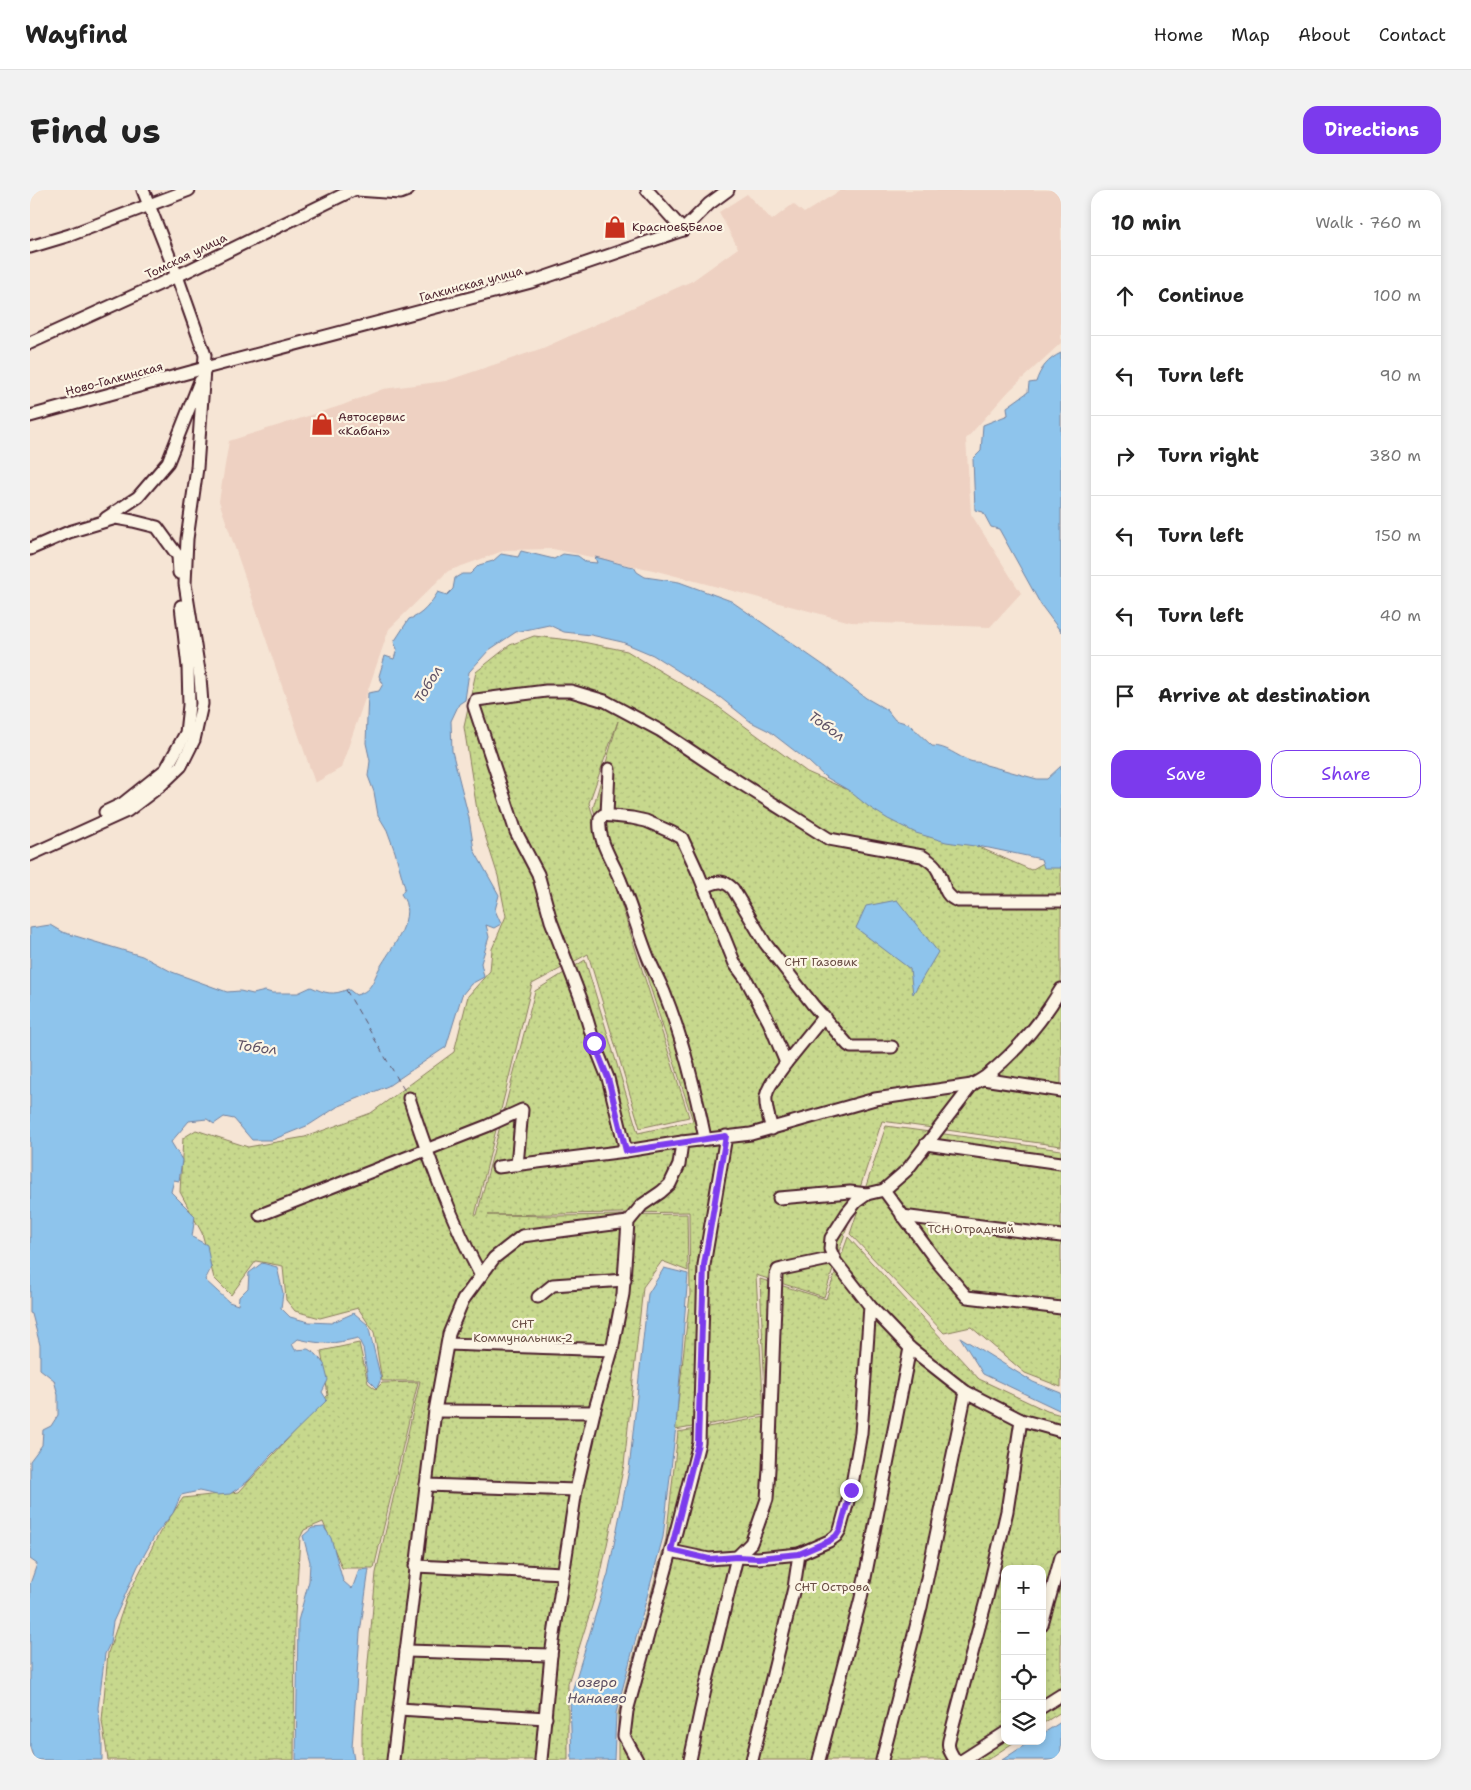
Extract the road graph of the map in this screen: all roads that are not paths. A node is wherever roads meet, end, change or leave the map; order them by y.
1 (142, 190) edge
2 (189, 190) edge
3 (352, 190) edge
4 (357, 190) edge
5 (408, 190) edge
6 (647, 190) edge
7 (728, 190) edge
8 (149, 206) junction
9 (683, 230) junction
10 (30, 247) edge
11 (177, 276) junction
12 (30, 343) edge
13 (205, 368) junction
14 (30, 416) edge
15 (98, 524) junction
16 (30, 548) edge
17 (609, 768) dead end
18 (105, 812) dead end
19 (608, 815) junction
20 (30, 855) edge
21 (704, 887) junction
22 (1061, 900) edge
23 (1061, 990) edge
24 (1056, 1009) edge
25 (824, 1016) junction
26 (892, 1047) dead end
27 (786, 1063) junction
28 (983, 1079) junction
29 (972, 1086) junction
30 (1061, 1090) edge
31 (409, 1098) dead end
32 (772, 1129) junction
33 (726, 1136) junction
34 (705, 1138) junction
35 (682, 1142) junction
36 (926, 1144) junction
37 (426, 1149) junction
38 (626, 1151) junction
39 (1061, 1163) edge
40 (517, 1165) junction
41 (498, 1167) dead end
42 (884, 1190) junction
43 (867, 1194) junction
44 (779, 1198) dead end
45 (260, 1215) dead end
46 (902, 1216) junction
47 (628, 1222) junction
48 (1061, 1236) edge
49 (834, 1258) junction
50 (481, 1276) junction
51 (625, 1280) junction
52 (538, 1297) dead end
53 (870, 1306) junction
54 (1061, 1308) edge
55 (448, 1344) junction
56 (910, 1348) junction
57 (612, 1350) junction
58 (966, 1392) junction
59 (435, 1411) junction
60 (594, 1412) junction
61 (1021, 1420) junction
62 (1061, 1431) edge
63 (426, 1485) junction
64 (576, 1490) junction
65 (671, 1550) junction
66 (799, 1554) junction
67 (737, 1557) junction
68 (1061, 1557) edge
69 (416, 1566) junction
70 (563, 1573) junction
71 (1046, 1611) edge
72 (406, 1651) junction
73 (551, 1654) junction
74 (1061, 1695) edge
75 (1046, 1704) edge
76 (399, 1709) junction
77 (546, 1718) junction
78 (1001, 1736) edge
79 (393, 1760) edge
80 (541, 1760) edge
81 (637, 1760) edge
82 (690, 1760) edge
83 (752, 1760) edge
84 (819, 1760) edge
85 (882, 1760) edge
86 (955, 1760) edge
87 (963, 1760) edge

1 - 8 street
2 - 8 street
3 - 11 street, Томская улица
4 - 5 street
6 - 9 street
7 - 9 street, Галкинская улица
8 - 10 street
8 - 11 street
9 - 13 street, Галкинская улица
11 - 12 street, Томская улица
11 - 13 street
13 - 14 street, Ново-Галкинская
13 - 15 street
13 - 20 street
15 - 16 street
15 - 18 street
17 - 19 street
19 - 21 street
19 - 34 street
21 - 25 street
21 - 27 street
22 - 38 street
23 - 24 street
24 - 28 street
25 - 26 street
25 - 27 street
27 - 32 street
28 - 29 street
28 - 30 street
29 - 32 street
29 - 36 street
31 - 37 street
32 - 33 street
33 - 34 street
33 - 65 street
34 - 35 street
35 - 38 street
35 - 47 street
36 - 39 street
36 - 42 street
37 - 40 street
37 - 45 street
37 - 50 street
38 - 40 street
40 - 41 street
42 - 43 street
42 - 46 street
43 - 44 street
43 - 49 street
46 - 48 street
46 - 54 street
47 - 50 street
47 - 51 street
49 - 53 street
49 - 67 street
50 - 55 street
51 - 52 street
51 - 57 street
53 - 56 street
53 - 66 street
55 - 57 street
55 - 59 street
56 - 58 street
56 - 84 street
57 - 60 street
58 - 61 street
58 - 85 street
59 - 60 street
59 - 63 street
60 - 64 street
61 - 62 street
61 - 86 street
63 - 64 street
63 - 69 street
64 - 70 street
65 - 67 street
65 - 81 street
66 - 67 street
66 - 83 street
67 - 82 street
68 - 71 street
69 - 70 street
69 - 72 street
70 - 73 street
72 - 73 street
72 - 76 street
73 - 77 street
74 - 75 street
76 - 77 street
76 - 79 street
77 - 80 street
78 - 87 street

